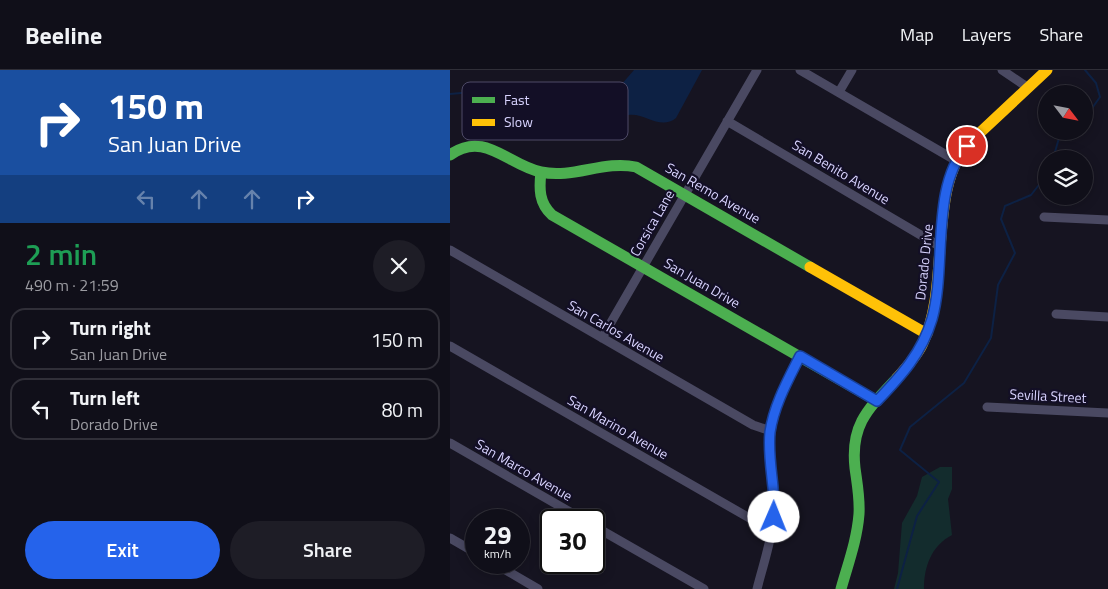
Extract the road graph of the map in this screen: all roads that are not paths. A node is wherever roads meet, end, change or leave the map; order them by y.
1 (757, 70) edge
2 (800, 70) edge
3 (852, 70) edge
4 (1002, 70) edge
5 (1047, 70) edge
6 (1027, 87) junction
7 (839, 92) junction
8 (727, 121) junction
9 (450, 156) edge
10 (955, 160) junction
11 (541, 172) junction
12 (684, 194) junction
13 (1044, 216) dead end
14 (1108, 220) edge
15 (941, 247) junction
16 (450, 250) edge
17 (643, 266) junction
18 (1056, 314) dead end
19 (1108, 317) edge
20 (927, 334) junction
21 (602, 338) junction
22 (450, 346) edge
23 (800, 356) junction
24 (877, 401) junction
25 (987, 407) dead end
26 (1108, 413) edge
27 (770, 431) junction
28 (450, 443) edge
29 (565, 509) edge
30 (772, 531) junction
31 (605, 532) edge
32 (450, 538) edge
33 (465, 547) edge
34 (512, 574) edge
35 (538, 589) edge
36 (704, 589) edge
37 (757, 589) edge
38 (841, 589) edge

1 - 8 street, Corsica Lane
2 - 7 street
3 - 7 street
4 - 6 street
5 - 6 street, Dorado Drive
6 - 10 street, Dorado Drive
7 - 10 street
8 - 12 street, Corsica Lane
8 - 15 street, San Benito Avenue
9 - 11 street, San Remo Avenue
10 - 15 street, Dorado Drive
11 - 12 street, San Remo Avenue
11 - 17 street, San Juan Drive
12 - 17 street, Corsica Lane
12 - 20 street, San Remo Avenue
13 - 14 street
15 - 20 street, Dorado Drive
16 - 21 street, San Carlos Avenue
17 - 21 street, Corsica Lane
17 - 23 street, San Juan Drive
18 - 19 street
20 - 24 street, Dorado Drive
21 - 27 street, San Carlos Avenue
22 - 30 street, San Marino Avenue
23 - 24 street, San Juan Drive
23 - 27 street
24 - 38 street, Dorado Drive
25 - 26 street, Sevilla Street
27 - 30 street
28 - 29 street, San Marco Avenue
30 - 37 street
31 - 36 street
32 - 33 street
34 - 35 street

